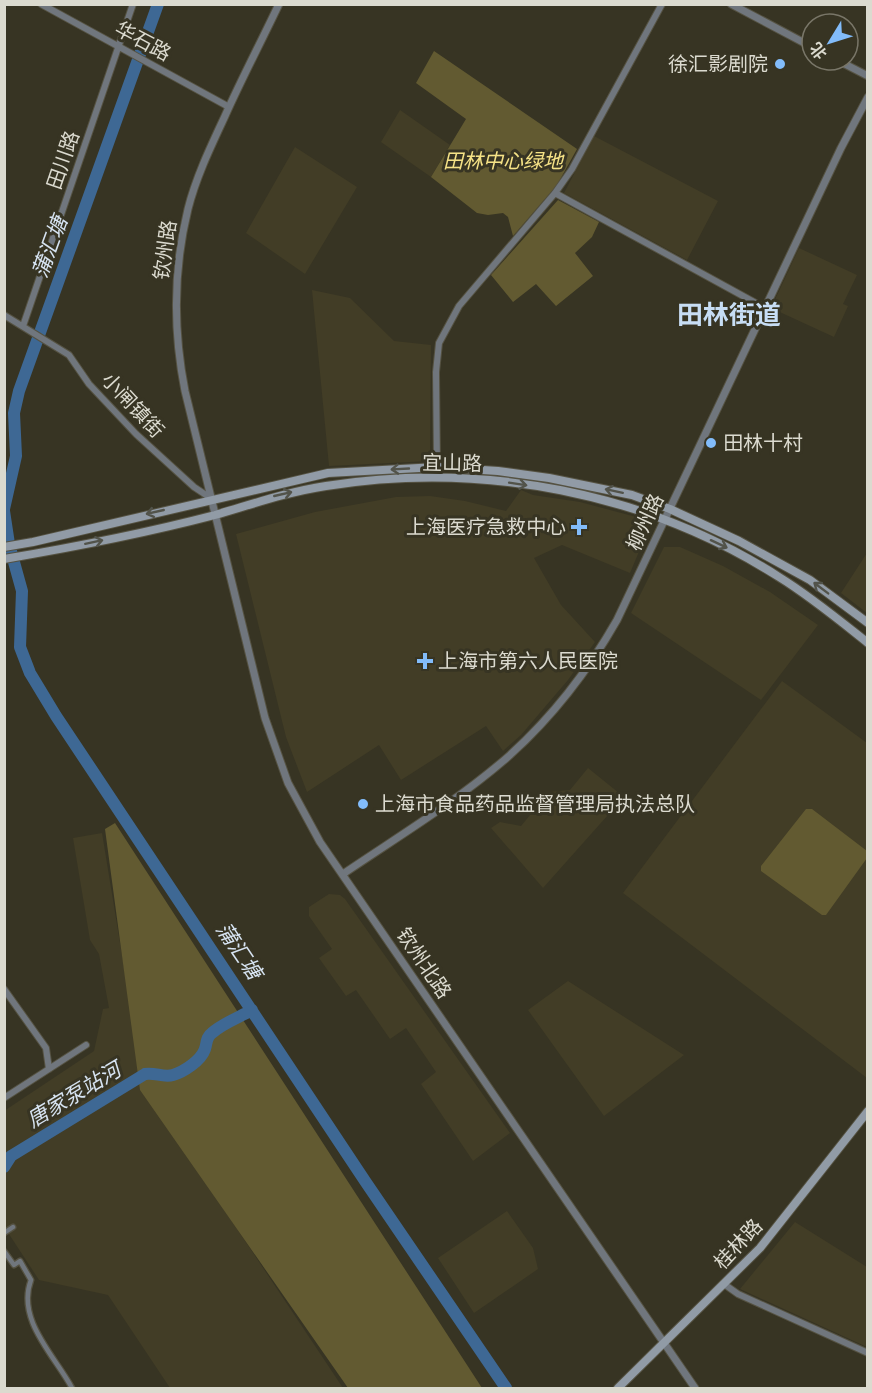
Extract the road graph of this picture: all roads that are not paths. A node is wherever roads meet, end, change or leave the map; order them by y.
1 (41, 4) edge
2 (133, 4) edge
3 (279, 4) edge
4 (662, 4) edge
5 (731, 4) edge
6 (800, 41) edge
7 (119, 47) junction
8 (867, 97) edge
9 (229, 107) junction
10 (555, 193) junction
11 (765, 308) junction
12 (4, 315) edge
13 (23, 326) junction
14 (437, 467) junction
15 (212, 499) junction
16 (670, 508) junction
17 (216, 514) junction
18 (666, 520) junction
19 (4, 547) edge
20 (4, 559) edge
21 (867, 623) edge
22 (867, 642) edge
23 (343, 874) junction
24 (4, 989) edge
25 (86, 1045) dead end
26 (49, 1069) junction
27 (4, 1098) edge
28 (867, 1111) edge
29 (13, 1227) dead end
30 (4, 1233) edge
31 (4, 1251) edge
32 (724, 1284) junction
33 (664, 1343) junction
34 (867, 1353) edge
35 (72, 1389) edge
36 (618, 1389) edge
37 (695, 1389) edge

1 - 7 street, 华石路
2 - 7 street, 田川路
3 - 9 street, 钦州路
4 - 10 street
5 - 6 street
7 - 9 street, 华石路
7 - 13 street, 田川路
8 - 11 street, 柳州路
9 - 15 street, 钦州路
10 - 11 street
10 - 14 street
11 - 16 street, 柳州路
12 - 13 street, 小闸镇街
13 - 15 street, 小闸镇街
14 -> 15 main road, 宜山路
16 -> 14 main road, 宜山路
15 - 17 street, 钦州路
15 -> 19 main road, 宜山路
16 - 18 street, 柳州路
21 -> 16 main road, 宜山路
17 -> 18 main road, 宜山路
20 -> 17 main road, 宜山路
17 - 23 street, 钦州北路
18 -> 22 main road, 宜山路
18 - 23 street, 柳州路
23 - 33 street, 钦州北路
24 - 26 street
25 - 26 street
26 - 27 street
28 - 32 main road, 桂林路
29 - 30 street
31 - 35 street
32 - 33 main road, 桂林路
32 - 34 street
33 - 36 main road, 桂林路
33 - 37 street, 钦州北路

